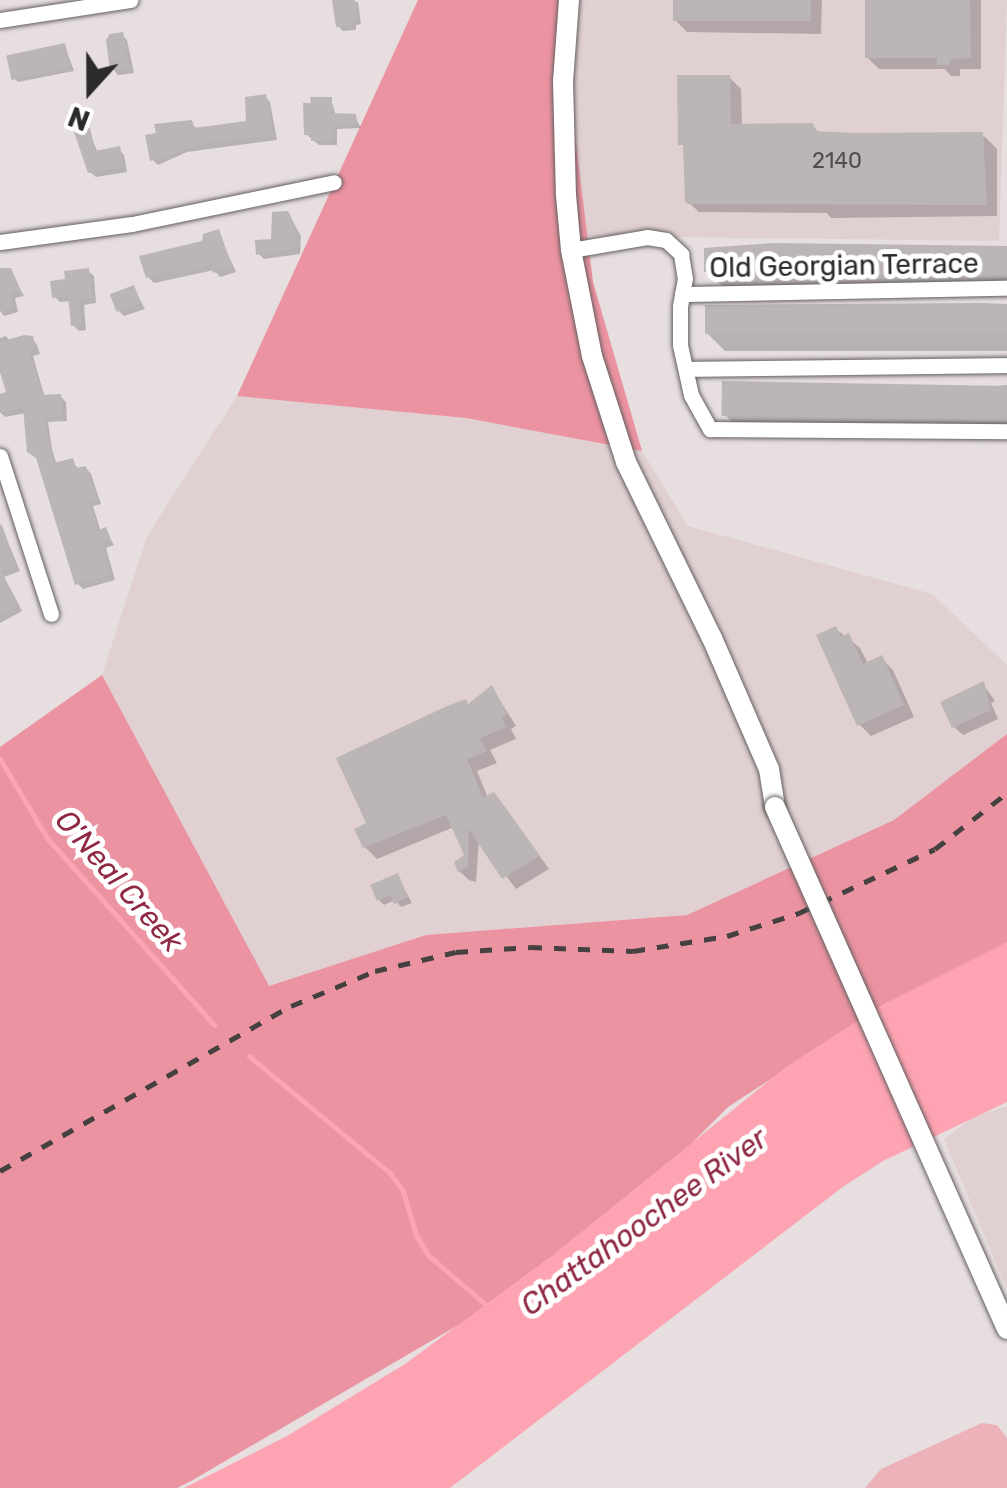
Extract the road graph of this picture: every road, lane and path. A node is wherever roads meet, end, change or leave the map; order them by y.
1 (130, 0) edge
2 (569, 0) edge
3 (0, 20) edge
4 (334, 182) dead end
5 (0, 242) edge
6 (571, 250) junction
7 (1007, 288) edge
8 (682, 294) junction
9 (1007, 366) edge
10 (686, 369) junction
11 (1007, 430) edge
12 (0, 456) edge
13 (51, 614) dead end
14 (1007, 1329) edge

1 - 3 street
2 - 6 main road
4 - 5 street
6 - 8 street
6 - 14 main road, bridge
7 - 8 street, Old Georgian Terrace
8 - 10 street
9 - 10 street
10 - 11 street
12 - 13 street

